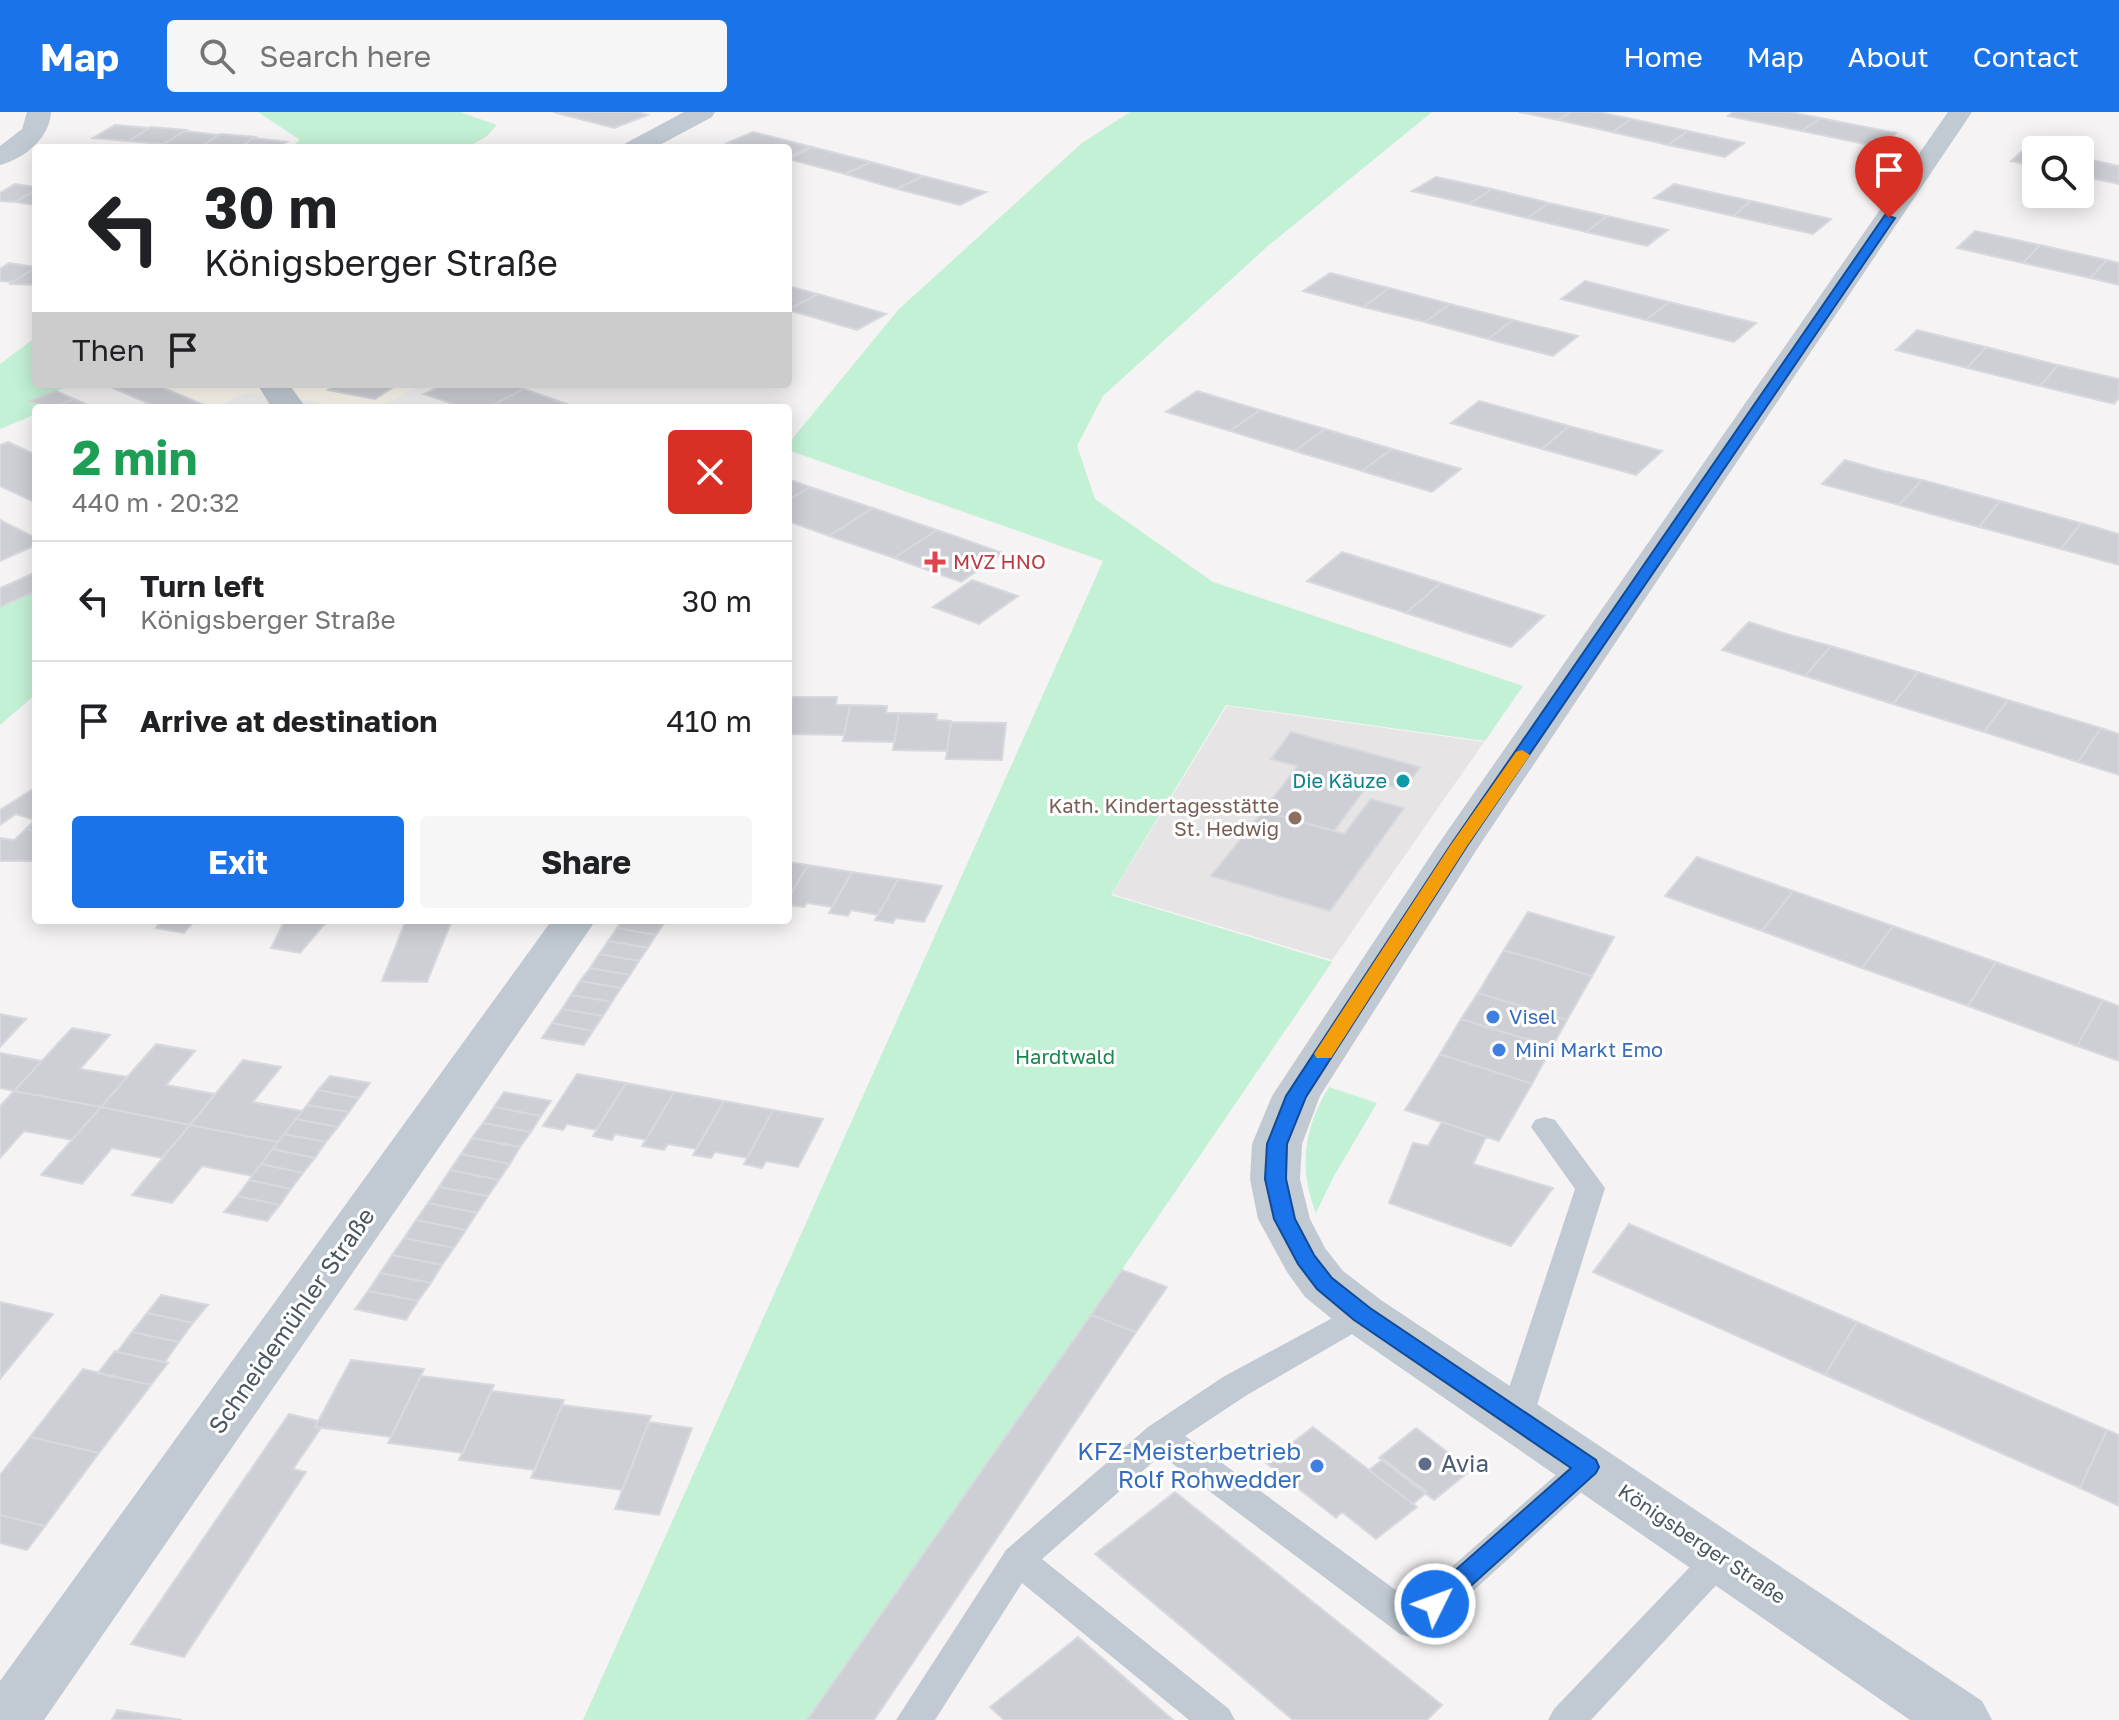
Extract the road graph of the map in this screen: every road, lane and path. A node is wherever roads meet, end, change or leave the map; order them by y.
1 (39, 112) edge
2 (703, 112) edge
3 (1958, 112) edge
4 (643, 144) edge
5 (0, 157) edge
6 (274, 388) edge
7 (286, 404) edge
8 (571, 924) edge
9 (1545, 1127) dead end
10 (1362, 1314) junction
11 (1516, 1418) junction
12 (1160, 1436) junction
13 (1587, 1467) junction
14 (1721, 1557) junction
15 (1018, 1560) junction
16 (917, 1719) edge
17 (8, 1720) edge
18 (1216, 1720) edge
19 (1567, 1720) edge
20 (1960, 1720) edge

1 - 5 street
2 - 4 street
3 - 10 street, Königsberger Straße
6 - 7 street
8 - 17 street, Schneidemühler Straße
9 - 11 lane
10 - 11 street, Königsberger Straße
10 - 12 lane
11 - 13 street, Königsberger Straße
12 - 13 lane
12 - 15 lane
13 - 14 street, Königsberger Straße
14 - 19 lane
14 - 20 street, Königsberger Straße
15 - 16 lane
15 - 18 lane

